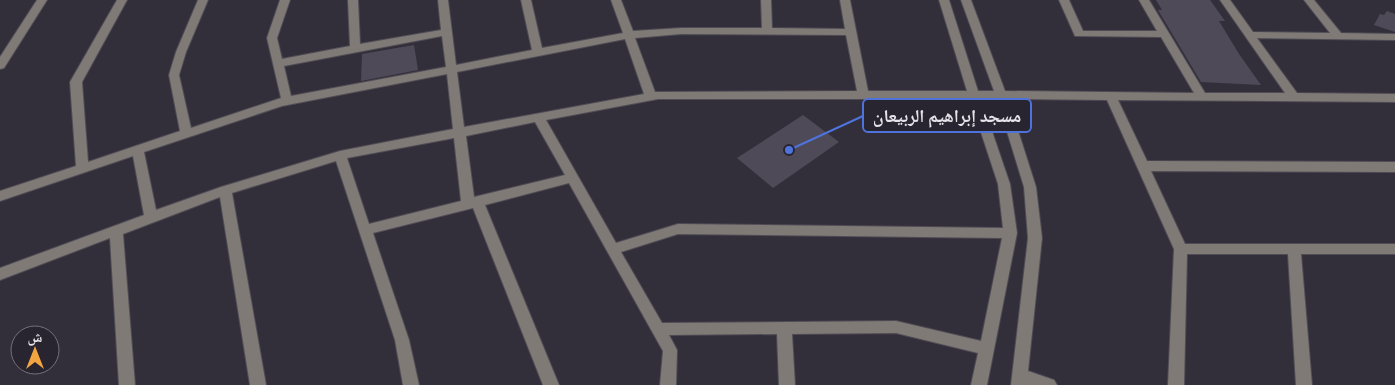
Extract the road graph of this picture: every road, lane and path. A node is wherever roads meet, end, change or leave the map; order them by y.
1 (42, 0) edge
2 (122, 0) edge
3 (203, 0) edge
4 (285, 0) edge
5 (353, 0) edge
6 (443, 0) edge
7 (526, 0) edge
8 (616, 0) edge
9 (766, 0) edge
10 (845, 0) edge
11 (944, 0) edge
12 (966, 0) edge
13 (1064, 0) edge
14 (1144, 0) edge
15 (1226, 0) edge
16 (1309, 0) edge
17 (447, 32) junction
18 (767, 32) junction
19 (851, 32) junction
20 (1164, 34) junction
21 (630, 35) junction
22 (1250, 35) junction
23 (1338, 36) junction
24 (1395, 37) edge
25 (355, 48) junction
26 (538, 52) junction
27 (278, 63) junction
28 (0, 65) edge
29 (452, 68) junction
30 (863, 95) junction
31 (974, 95) junction
32 (1001, 95) junction
33 (1111, 96) junction
34 (651, 97) junction
35 (1202, 97) junction
36 (1294, 98) junction
37 (1395, 98) edge
38 (287, 101) junction
39 (539, 119) junction
40 (186, 134) junction
41 (460, 134) junction
42 (138, 150) junction
43 (340, 155) junction
44 (1144, 166) junction
45 (1395, 167) edge
46 (82, 169) junction
47 (572, 178) junction
48 (225, 190) junction
49 (0, 196) edge
50 (473, 202) junction
51 (151, 218) junction
52 (366, 230) junction
53 (116, 231) junction
54 (1010, 233) junction
55 (1181, 248) junction
56 (613, 249) junction
57 (1294, 249) junction
58 (1395, 249) edge
59 (0, 274) edge
60 (784, 328) junction
61 (658, 329) junction
62 (987, 349) junction
63 (1020, 380) edge
64 (127, 385) edge
65 (258, 385) edge
66 (411, 385) edge
67 (551, 385) edge
68 (668, 385) edge
69 (787, 385) edge
70 (979, 385) edge
71 (1049, 385) edge
72 (1176, 385) edge
73 (1304, 385) edge

1 - 28 street
2 - 46 street
3 - 40 street
4 - 27 street
5 - 25 street
6 - 17 street
7 - 26 street
8 - 21 street
9 - 18 street
10 - 19 street
11 - 31 street
12 - 32 street
13 - 20 street
14 - 20 street
15 - 22 street
16 - 23 street
17 - 25 street
17 - 29 street
18 - 19 street
18 - 21 street
19 - 30 street
20 - 35 street
21 - 26 street
21 - 34 street
22 - 23 street
22 - 36 street
23 - 24 street
25 - 27 street
26 - 29 street
27 - 38 street
29 - 38 street
29 - 41 street
30 - 31 street
30 - 34 street
31 - 32 street
31 - 54 street
32 - 33 street
32 - 63 street
33 - 35 street
33 - 44 street
34 - 39 street
35 - 36 street
36 - 37 street
38 - 40 street
39 - 41 street
39 - 47 street
40 - 42 street
41 - 43 street
41 - 50 street
42 - 46 street
42 - 51 street
43 - 48 street
43 - 52 street
44 - 45 street
44 - 55 street
46 - 49 street
47 - 50 street
47 - 56 street
48 - 51 street
48 - 65 street
50 - 52 street
50 - 67 street
51 - 53 street
52 - 66 street
53 - 59 street
53 - 64 street
54 - 56 street
54 - 62 street
55 - 57 street
55 - 72 street
56 - 61 street
57 - 58 street
57 - 73 street
60 - 61 street
60 - 62 street
60 - 69 street
61 - 68 street
62 - 70 street
63 - 71 street

